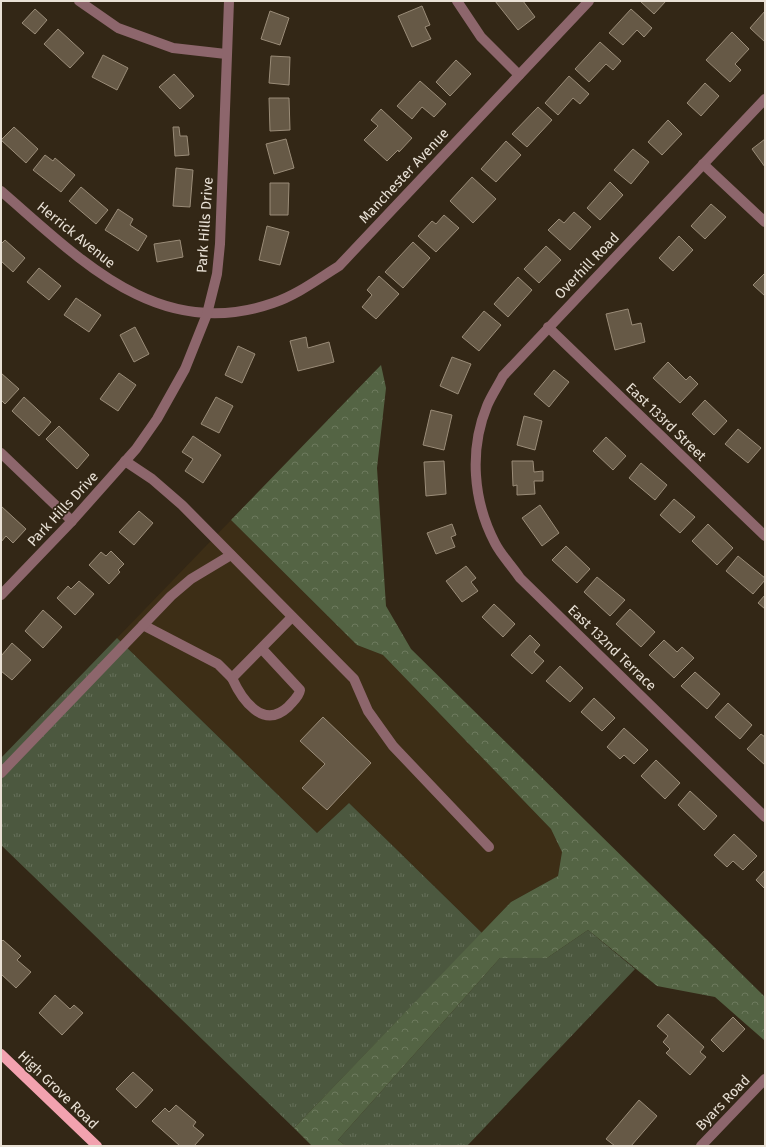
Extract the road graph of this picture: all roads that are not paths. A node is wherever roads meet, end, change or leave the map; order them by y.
1 (79, 1) edge
2 (229, 1) edge
3 (457, 1) edge
4 (589, 1) edge
5 (226, 54) junction
6 (519, 75) junction
7 (765, 99) edge
8 (703, 164) junction
9 (1, 191) edge
10 (765, 222) edge
11 (207, 314) junction
12 (548, 328) junction
13 (1, 453) edge
14 (126, 461) junction
15 (476, 477) joint
16 (72, 521) junction
17 (765, 536) edge
18 (231, 555) junction
19 (1, 595) edge
20 (292, 617) junction
21 (143, 625) junction
22 (262, 649) junction
23 (232, 678) junction
24 (1, 773) edge
25 (765, 817) edge
26 (489, 847) dead end
27 (1, 1054) edge
28 (765, 1079) edge
29 (97, 1146) edge
30 (701, 1146) edge

1 - 5 street
2 - 5 street, Park Hills Drive
3 - 6 street
4 - 6 street, Manchester Avenue
5 - 11 street, Park Hills Drive
6 - 11 street, Manchester Avenue
7 - 8 street, Overhill Road
8 - 10 street
8 - 12 street, Overhill Road
9 - 11 street, Herrick Avenue
11 - 14 street, Park Hills Drive
12 - 15 street, Overhill Road
12 - 17 street, East 133rd Street
13 - 16 street
14 - 16 street, Park Hills Drive
14 - 18 street
15 - 25 street, East 132nd Terrace
16 - 19 street, Park Hills Drive
18 - 20 street
18 - 21 street
20 - 22 street
20 - 26 street
21 - 23 street
21 - 24 street
22 - 23 street
22 - 23 street
27 - 29 main road, High Grove Road
28 - 30 street, Byars Road

